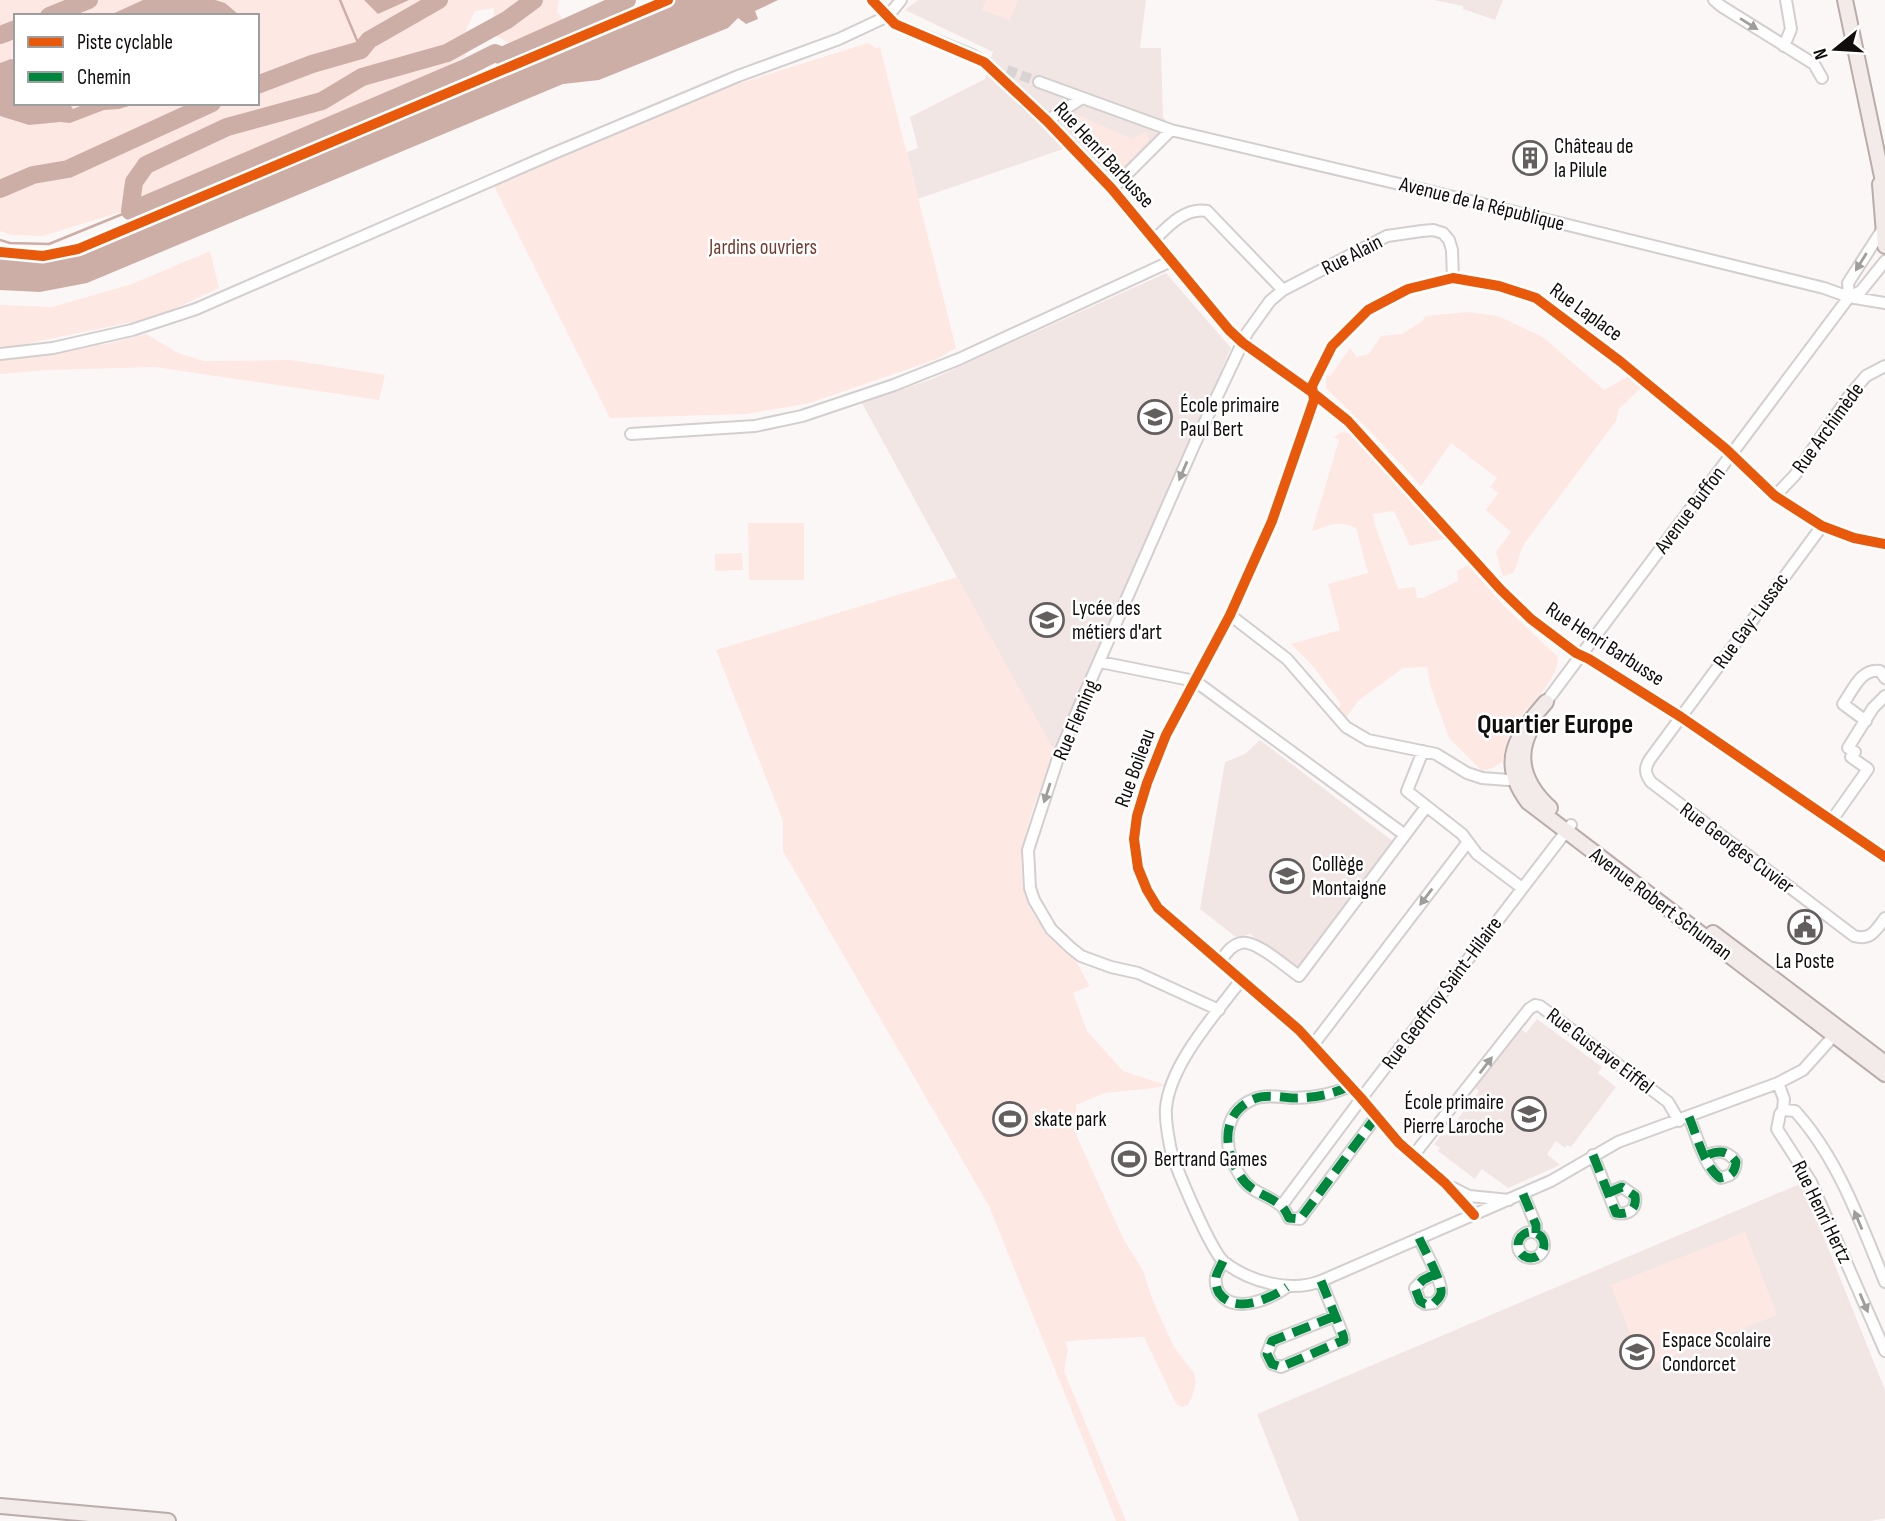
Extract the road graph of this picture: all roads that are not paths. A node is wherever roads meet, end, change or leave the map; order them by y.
1 (872, 0) edge
2 (901, 0) edge
3 (1714, 0) edge
4 (1786, 0) edge
5 (1844, 0) edge
6 (888, 16) junction
7 (1784, 46) junction
8 (1003, 73) tunnel mouth
9 (1822, 79) dead end
10 (1039, 82) tunnel mouth
11 (1082, 98) junction
12 (1023, 100) tunnel mouth
13 (1046, 121) junction
14 (1171, 130) junction
15 (1880, 175) junction
16 (1112, 189) junction
17 (1885, 191) edge
18 (1882, 230) junction
19 (1154, 239) junction
20 (1885, 246) edge
21 (1169, 258) junction
22 (1885, 261) edge
23 (1452, 278) junction
24 (1283, 290) junction
25 (1849, 297) junction
26 (1885, 303) edge
27 (1243, 343) junction
28 (0, 354) edge
29 (1885, 366) edge
30 (1313, 393) junction
31 (631, 434) dead end
32 (1732, 454) junction
33 (1775, 496) junction
34 (1822, 526) junction
35 (1885, 544) edge
36 (1230, 615) junction
37 (1582, 656) junction
38 (1100, 662) junction
39 (1885, 678) edge
40 (1195, 681) junction
41 (1884, 696) edge
42 (1546, 702) joint
43 (1681, 717) junction
44 (1866, 721) junction
45 (1423, 751) junction
46 (1516, 778) junction
47 (1426, 807) junction
48 (1832, 820) junction
49 (1568, 828) junction
50 (1405, 835) junction
51 (1468, 842) junction
52 (1885, 857) edge
53 (1522, 888) junction
54 (1885, 918) edge
55 (1220, 961) junction
56 (1241, 979) junction
57 (1219, 1010) junction
58 (1837, 1032) junction
59 (1313, 1045) junction
60 (1884, 1067) edge
61 (1778, 1083) junction
62 (1350, 1086) junction
63 (1361, 1098) junction
64 (1783, 1110) junction
65 (1376, 1117) junction
66 (1684, 1119) junction
67 (1593, 1155) junction
68 (1413, 1156) junction
69 (1705, 1156) dead end
70 (1445, 1183) junction
71 (1608, 1193) dead end
72 (1523, 1194) junction
73 (1459, 1198) junction
74 (1510, 1200) junction
75 (1282, 1205) junction
76 (1474, 1215) junction
77 (1452, 1225) junction
78 (1536, 1233) dead end
79 (1419, 1238) junction
80 (1223, 1262) junction
81 (1435, 1274) dead end
82 (1321, 1281) junction
83 (1885, 1282) edge
84 (1287, 1287) junction
85 (1335, 1316) junction
86 (1885, 1351) edge
87 (0, 1506) edge
88 (168, 1521) edge

1 - 6 street
2 - 6 street
3 -> 7 street
4 - 7 street
5 - 15 main road
6 - 8 street
6 - 28 street
7 - 9 street
10 - 11 street, Avenue de la République
11 - 13 street
11 - 14 street, Avenue de la République
12 - 13 street, Rue Henri Barbusse
13 - 16 street, Rue Henri Barbusse
14 - 16 street
14 - 25 street, Avenue de la République
15 - 17 main road
15 - 18 main road
16 - 19 street, Rue Henri Barbusse
18 - 20 main road
18 -> 25 street, Avenue Buffon
19 - 21 street, Rue Henri Barbusse
19 - 24 street
21 - 27 street, Rue Henri Barbusse
21 - 31 street
22 - 25 street, Avenue Buffon
23 - 24 street, Rue Alain
23 - 30 street, Rue Laplace
23 - 32 street, Rue Laplace
24 - 27 street, Rue Alain
25 - 26 street, Avenue de la République
25 - 32 street, Avenue Buffon
27 - 30 street, Rue Henri Barbusse
27 -> 38 street, Rue Fleming
29 - 33 street, Rue Archimède
30 - 36 street, Rue Boileau
30 - 37 street, Rue Henri Barbusse
32 - 33 street, Rue Laplace
32 - 37 street, Avenue Buffon
33 - 34 street, Rue Laplace
34 - 35 street, Rue Laplace
34 - 43 street, Rue Gay-Lussac
36 - 40 street, Rue Boileau
36 - 45 street
37 - 42 street
37 - 43 street, Rue Henri Barbusse
38 - 40 street
38 -> 57 street, Rue Fleming
39 - 44 street
40 - 50 street
40 - 55 street, Rue Boileau
41 - 44 street
42 - 46 main road
43 - 48 street, Rue Henri Barbusse
43 - 54 street, Rue Georges Cuvier
44 - 48 street
45 - 46 street
45 - 47 street
46 - 49 main road, Avenue Robert Schuman
47 - 50 street
47 - 51 street
48 - 52 street, Rue Henri Barbusse
49 - 53 street, Rue Geoffroy Saint-Hilaire
49 - 58 main road, Avenue Robert Schuman
50 - 55 street
51 - 53 street
51 -> 59 street
53 - 63 street, Rue Geoffroy Saint-Hilaire
55 - 56 street, Rue Boileau
56 - 57 street
56 - 59 street, Rue Boileau
57 - 80 street
58 - 60 main road, Avenue Robert Schuman
58 - 61 street
59 - 62 street, Rue Boileau
61 - 64 street
61 - 66 street
62 - 63 street, Rue Boileau
62 - 75 street
63 - 65 street, Rue Boileau
63 - 75 street, Rue Geoffroy Saint-Hilaire
83 -> 64 street, Rue Henri Hertz
64 -> 86 street, Rue Henri Hertz
65 - 68 street, Rue Boileau
65 - 75 street
66 - 67 street
68 -> 66 street, Rue Gustave Eiffel
66 - 69 street
67 - 71 street
67 - 72 street
68 - 70 street, Rue Boileau
70 - 73 street, Rue Boileau
70 - 74 street, Rue Boileau
72 - 74 street
72 - 78 street
73 - 76 street, Rue Boileau
73 - 77 street
74 - 76 street
76 - 77 street
77 - 79 street
79 - 81 street
79 - 82 street
80 - 84 street
80 - 84 street
82 - 84 street
82 - 85 street
85 - 85 street
87 - 88 main road

